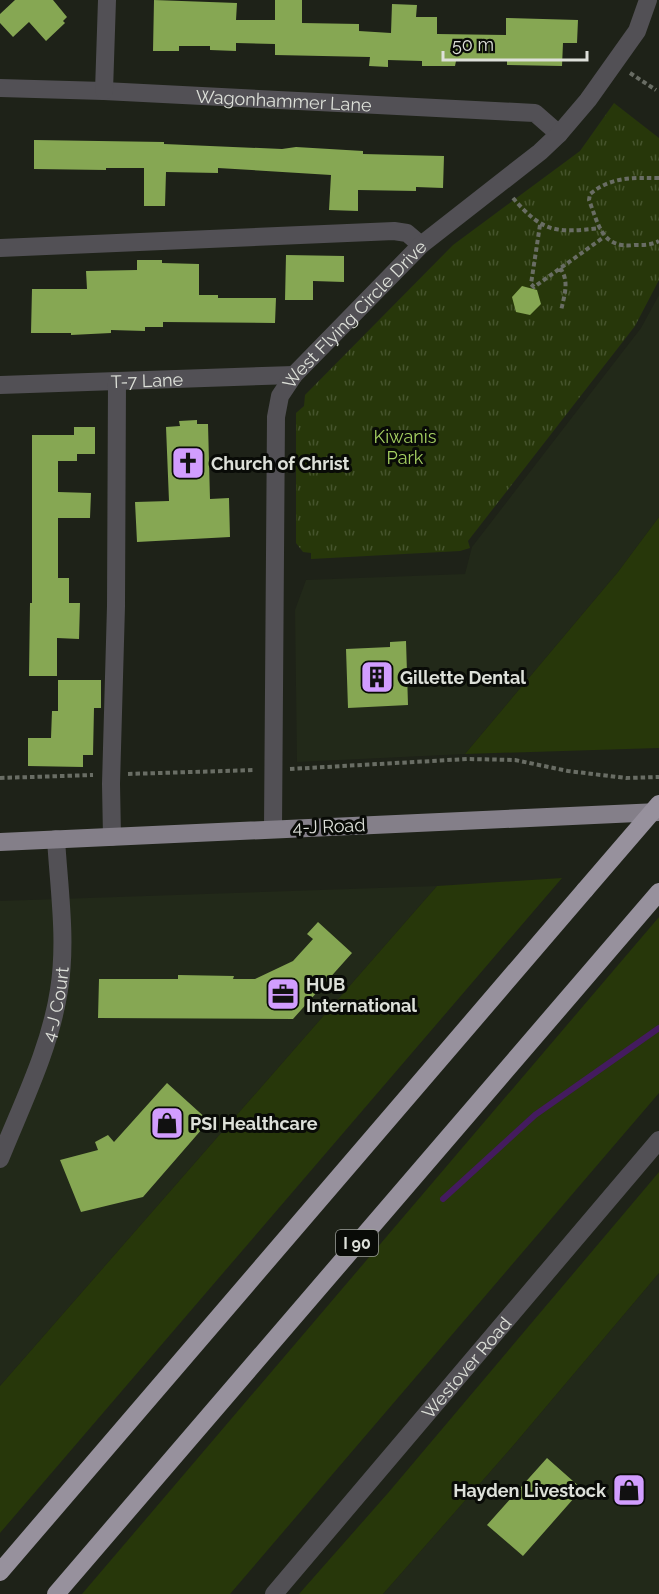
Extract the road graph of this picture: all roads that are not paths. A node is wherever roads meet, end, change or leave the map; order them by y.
1 (107, 0) edge
2 (648, 0) edge
3 (0, 88) edge
4 (104, 91) junction
5 (559, 134) junction
6 (421, 245) junction
7 (0, 248) edge
8 (294, 375) junction
9 (117, 382) junction
10 (0, 386) edge
11 (659, 804) edge
12 (659, 812) edge
13 (273, 828) junction
14 (112, 837) junction
15 (56, 839) junction
16 (0, 842) edge
17 (659, 892) edge
18 (659, 1140) edge
19 (0, 1159) edge
20 (0, 1572) edge
21 (56, 1594) edge
22 (274, 1594) edge

1 - 4 street
2 - 5 street, West Flying Circle Drive
3 - 4 street, Wagonhammer Lane
4 - 5 street, Wagonhammer Lane
5 - 6 street, West Flying Circle Drive
6 - 7 street
6 - 8 street, West Flying Circle Drive
8 - 9 street, T-7 Lane
8 - 13 street, West Flying Circle Drive
9 - 10 street, T-7 Lane
9 - 14 street
11 - 20 highway, bridge
12 - 13 main road, 4-J Road
13 - 14 main road, 4-J Road
14 - 15 main road, 4-J Road
15 - 16 main road, 4-J Road
15 - 19 street, 4-J Court
17 - 21 highway, I 90
18 - 22 street, Westover Road

